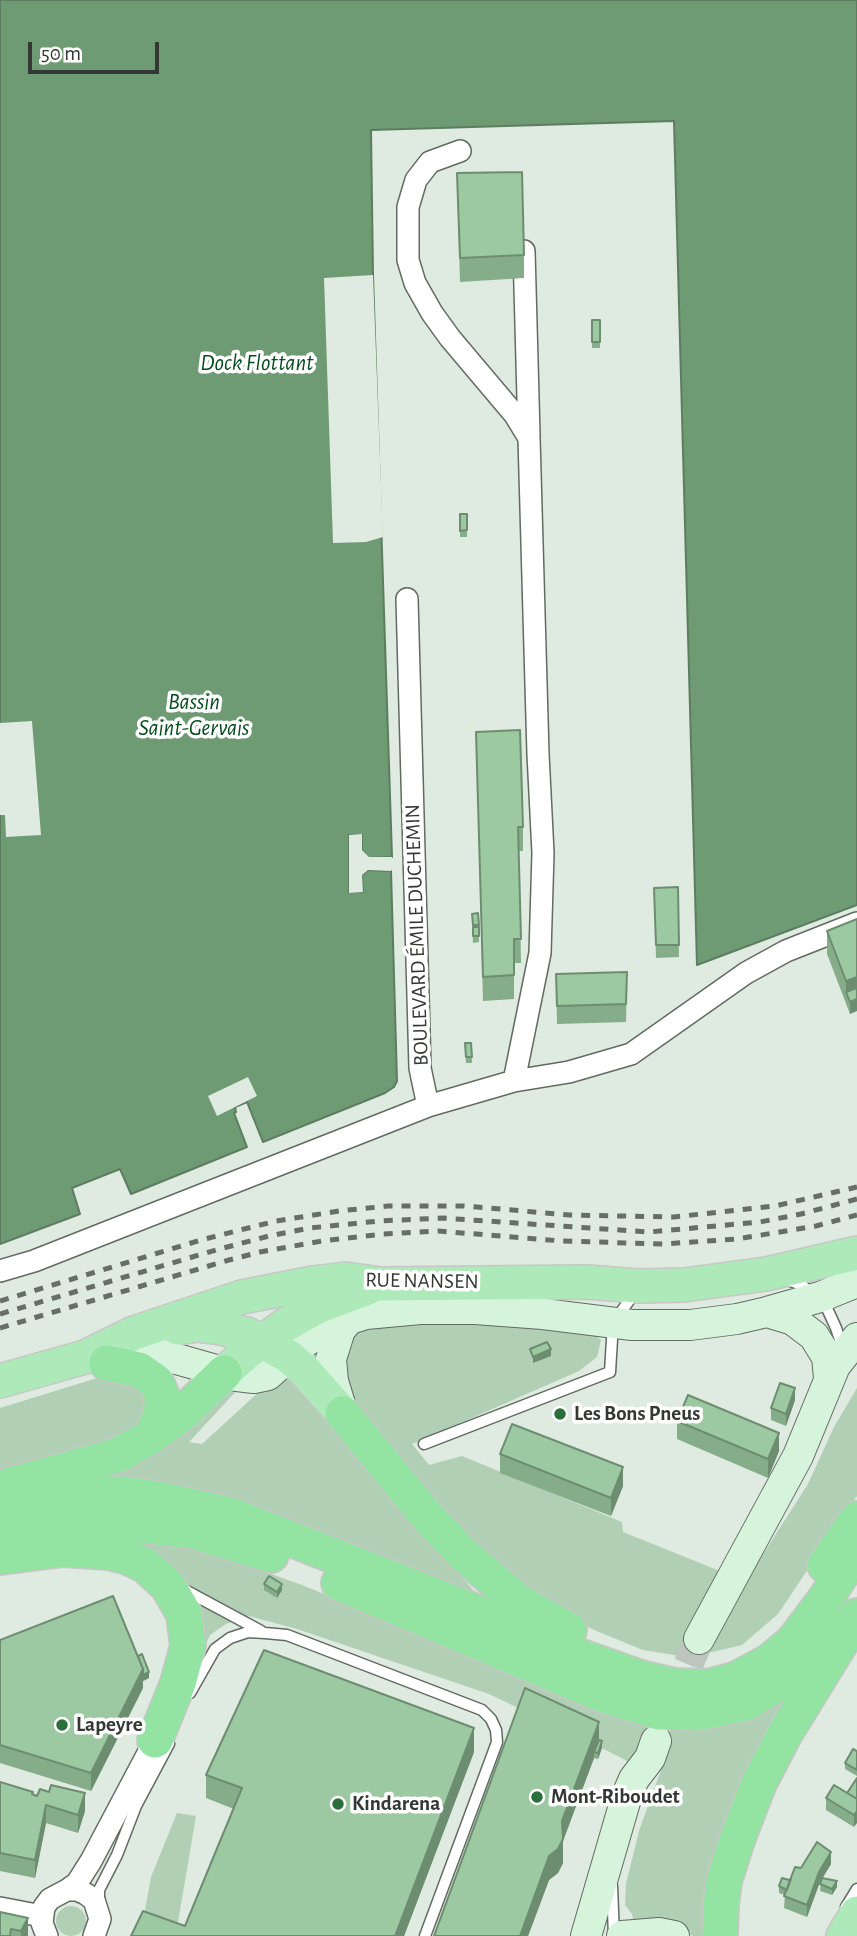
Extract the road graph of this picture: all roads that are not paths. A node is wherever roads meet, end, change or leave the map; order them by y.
1 (460, 151) dead end
2 (523, 237) edge
3 (529, 438) junction
4 (407, 599) dead end
5 (857, 923) edge
6 (514, 1080) junction
7 (428, 1106) junction
8 (857, 1253) edge
9 (0, 1271) edge
10 (766, 1274) junction
11 (857, 1282) edge
12 (380, 1284) junction
13 (639, 1286) junction
14 (820, 1297) junction
15 (766, 1312) junction
16 (350, 1318) junction
17 (613, 1323) junction
18 (134, 1333) junction
19 (275, 1349) junction
20 (96, 1360) junction
21 (843, 1362) edge
22 (224, 1373) junction
23 (0, 1381) edge
24 (343, 1414) junction
25 (820, 1435) dead end
26 (152, 1436) junction
27 (424, 1444) dead end
28 (0, 1488) edge
29 (0, 1507) edge
30 (857, 1519) edge
31 (0, 1533) edge
32 (857, 1550) edge
33 (0, 1557) edge
34 (156, 1574) junction
35 (734, 1574) junction
36 (857, 1593) edge
37 (857, 1616) edge
38 (265, 1633) junction
39 (699, 1639) tunnel mouth
40 (186, 1699) dead end
41 (178, 1710) dead end
42 (164, 1738) junction
43 (653, 1750) joint
44 (857, 1889) edge
45 (66, 1890) junction
46 (0, 1908) edge
47 (99, 1909) junction
48 (846, 1923) edge
49 (44, 1926) edge
50 (94, 1936) edge
51 (425, 1936) edge
52 (586, 1936) edge
53 (614, 1936) edge
54 (622, 1936) edge
55 (674, 1936) edge
56 (720, 1936) edge

1 - 3 street
2 - 3 street
3 - 6 street
4 - 7 street, BOULEVARD ÉMILE DUCHEMIN
5 - 6 street
6 - 7 street
7 - 9 street
8 - 10 main road, RUE NANSEN
10 - 13 main road, RUE NANSEN
10 - 14 lane
11 - 14 main road, RUE NANSEN
12 - 13 main road, RUE NANSEN
12 - 18 main road, RUE NANSEN
12 - 19 main road
13 - 17 lane
14 - 15 main road, RUE NANSEN
14 - 21 lane
15 - 17 main road, RUE NANSEN
15 - 21 main road
16 - 17 main road, RUE NANSEN
16 - 19 main road, RUE NANSEN
16 - 24 main road
17 - 27 lane
18 - 19 main road
18 - 20 main road, RUE NANSEN
19 - 22 main road
19 - 24 main road
20 - 22 main road, RUE NANSEN
20 - 23 main road, RUE NANSEN
20 - 26 highway
21 - 35 main road
22 - 26 highway
24 - 30 highway
25 - 35 lane
26 - 28 highway
29 - 32 highway
31 - 36 highway
33 - 34 highway
34 - 38 lane
34 - 42 highway
35 - 39 main road
37 - 56 highway
38 - 40 lane
38 - 51 lane
41 - 42 lane
42 - 45 street
42 - 47 lane
43 - 52 main road
43 - 53 lane
44 - 48 lane
45 - 47 street
45 - 49 street
46 - 49 street
47 - 50 street
54 - 55 main road

